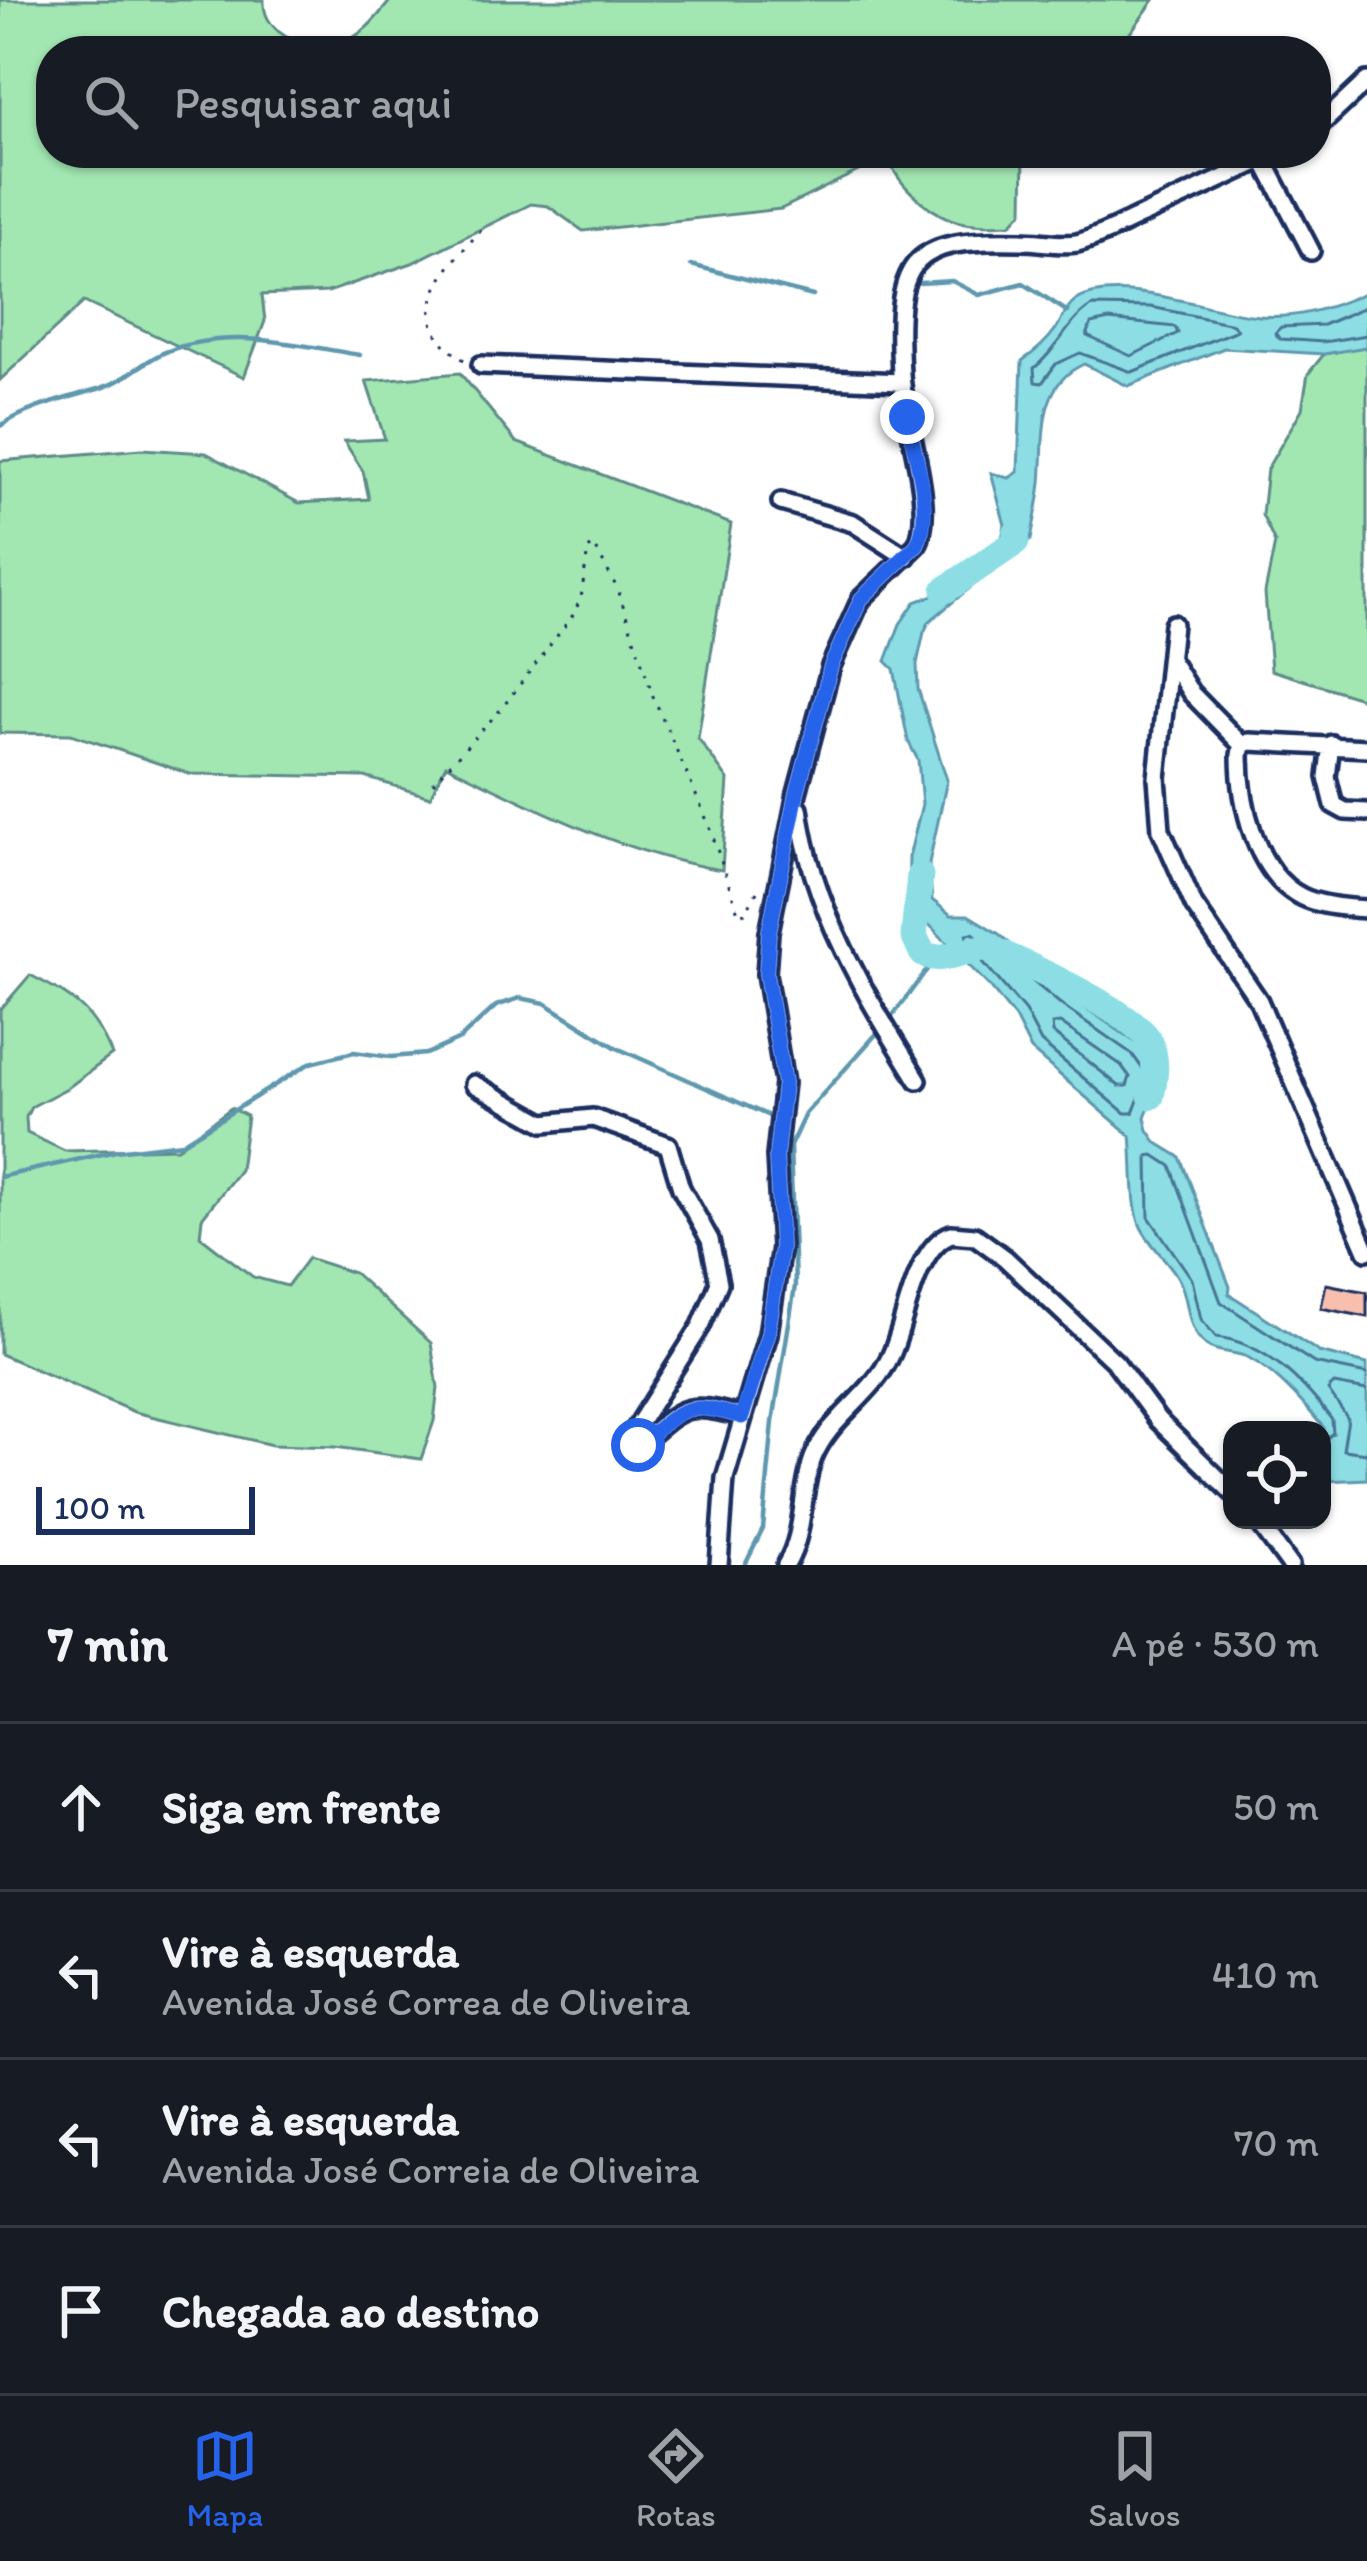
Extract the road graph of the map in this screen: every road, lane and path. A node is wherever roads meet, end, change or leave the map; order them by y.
1 (1367, 81) edge
2 (1331, 115) edge
3 (1244, 168) edge
4 (1275, 168) edge
5 (485, 226) dead end
6 (1311, 251) dead end
7 (481, 365) joint
8 (901, 382) junction
9 (781, 502) dead end
10 (906, 556) junction
11 (1173, 624) dead end
12 (1170, 659) junction
13 (1331, 744) junction
14 (1242, 745) junction
15 (1367, 748) edge
16 (433, 783) dead end
17 (797, 793) junction
18 (1367, 812) edge
19 (782, 871) junction
20 (1367, 909) edge
21 (918, 1079) dead end
22 (474, 1084) dead end
23 (1367, 1251) edge
24 (742, 1417) junction
25 (1223, 1483) edge
26 (1264, 1529) edge
27 (719, 1565) edge
28 (786, 1565) edge
29 (1290, 1565) edge

1 - 2 street
3 - 8 street
4 - 6 street
5 - 7 path
7 - 8 street
8 - 10 street
9 - 10 street
10 - 17 street
11 - 12 street
12 - 14 street
12 - 23 street
13 - 14 street
13 - 15 street
13 - 18 street
14 - 20 street
16 - 19 path
17 - 19 street
17 - 21 street
19 - 24 street
22 - 24 street
24 - 27 street
25 - 28 street
26 - 29 street

